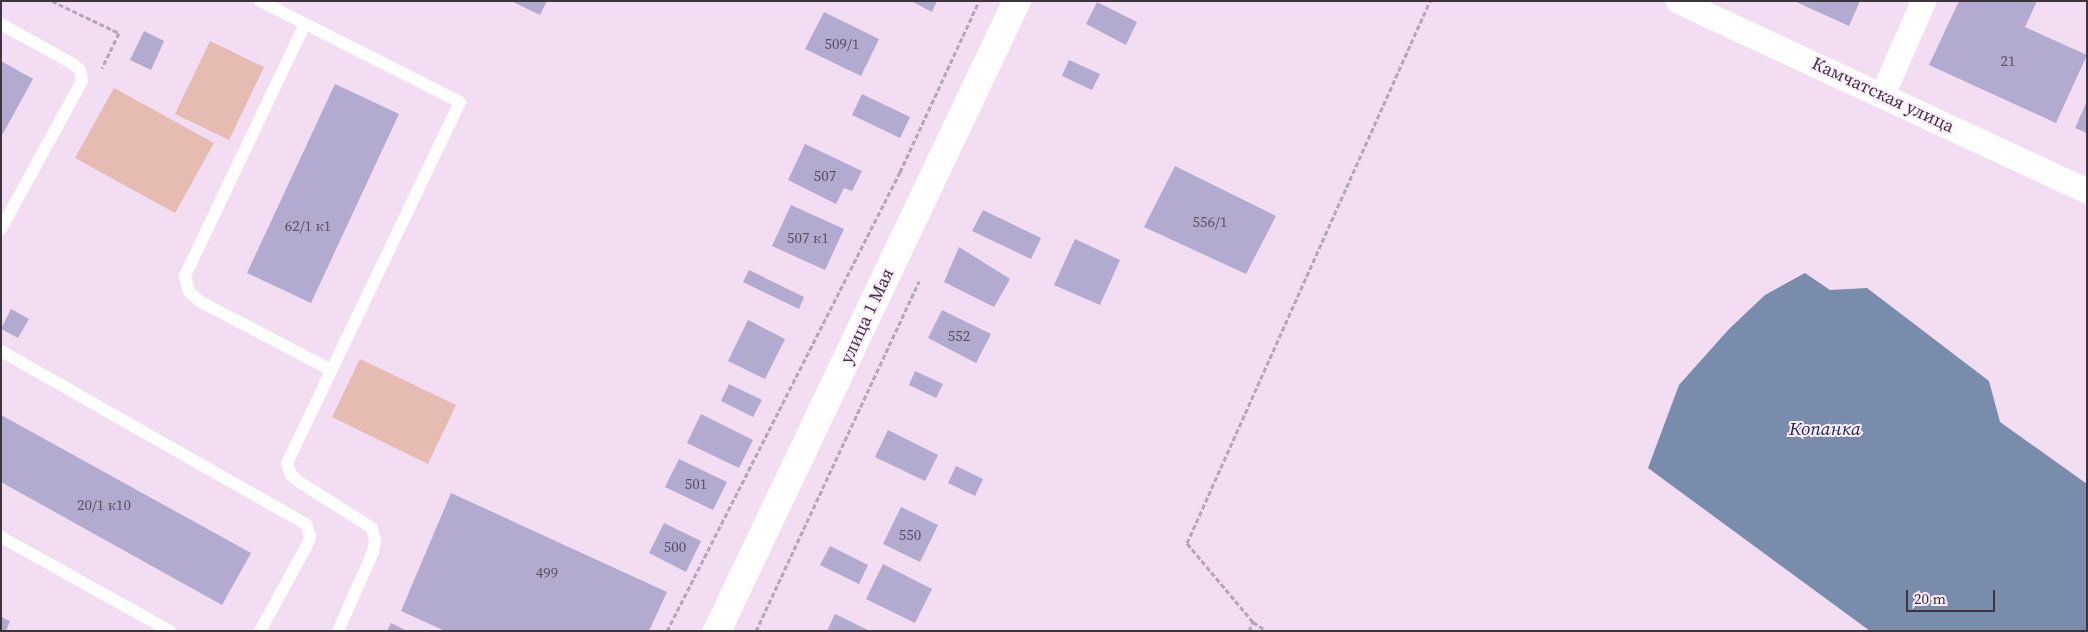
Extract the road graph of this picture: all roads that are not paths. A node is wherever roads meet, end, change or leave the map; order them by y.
1 (260, 1) edge
2 (1017, 1) edge
3 (1678, 1) edge
4 (1923, 1) edge
5 (1, 24) edge
6 (305, 24) junction
7 (1882, 95) junction
8 (2087, 191) edge
9 (1, 229) edge
10 (1, 351) edge
11 (331, 370) junction
12 (1, 537) edge
13 (170, 631) edge
14 (260, 631) edge
15 (338, 631) edge
16 (717, 631) edge

1 - 6 lane
2 - 16 street, улица 1 Мая
3 - 7 street, Камчатская улица
4 - 7 street
5 - 9 lane
6 - 11 lane
6 - 11 lane
7 - 8 street, Камчатская улица
10 - 14 lane
11 - 15 lane
12 - 13 lane

